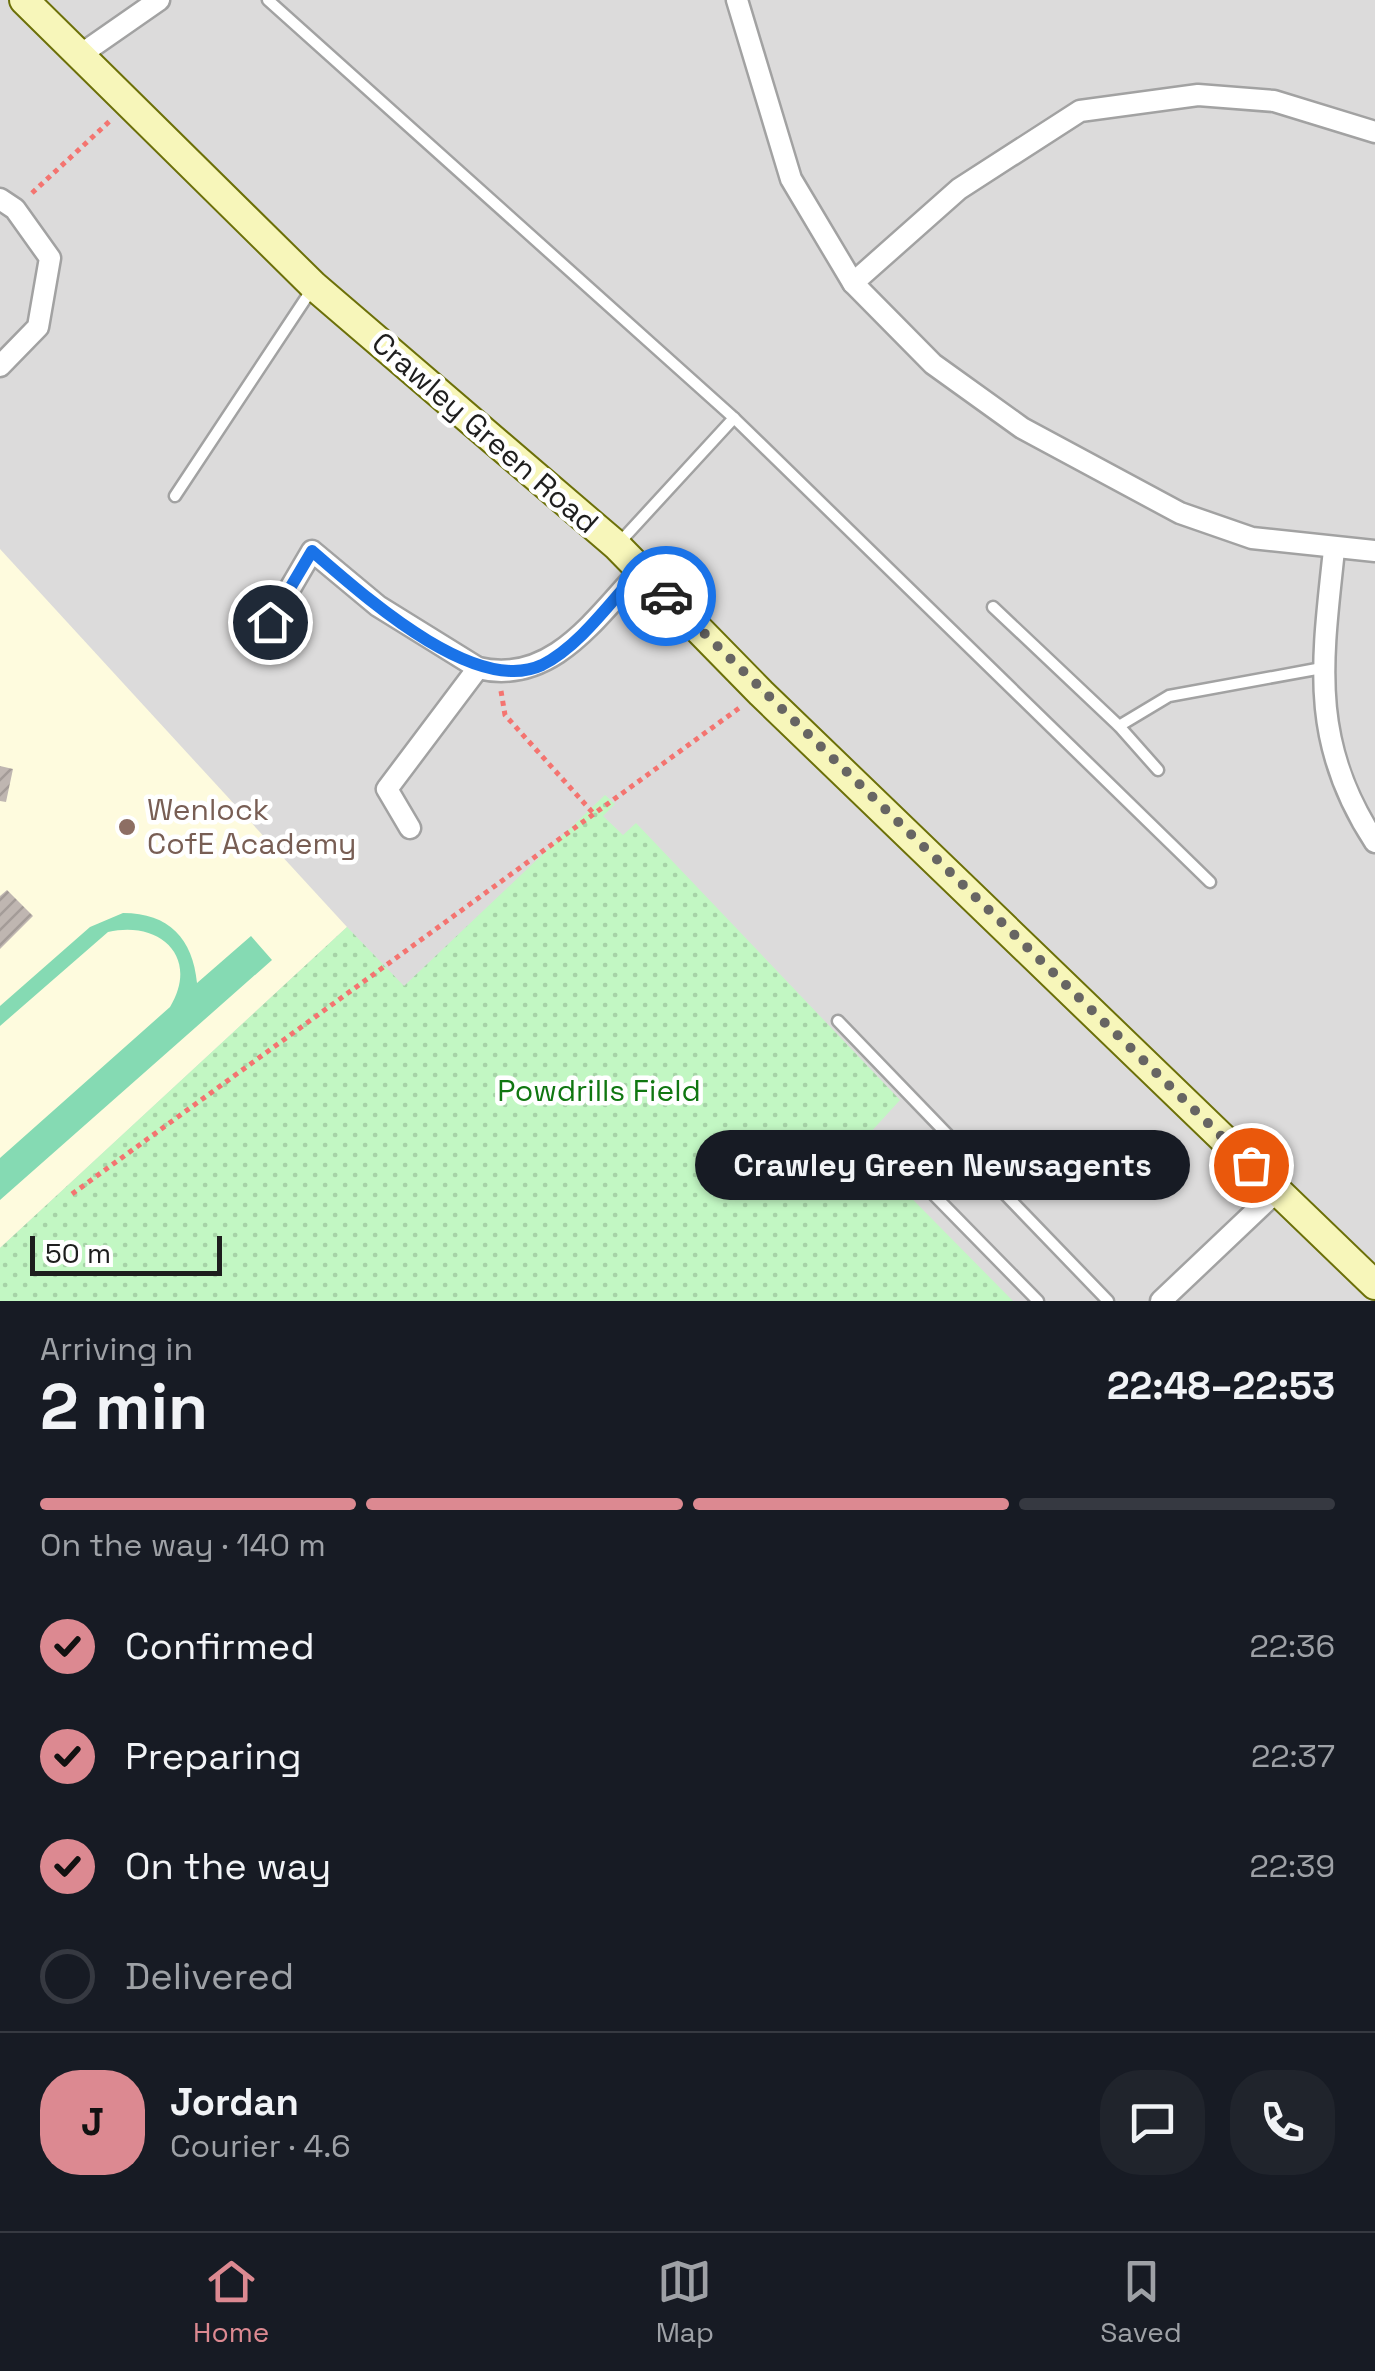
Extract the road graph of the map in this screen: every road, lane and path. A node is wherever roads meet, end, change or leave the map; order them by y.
1 (24, 0) edge
2 (159, 0) edge
3 (268, 0) edge
4 (737, 0) edge
5 (80, 55) junction
6 (127, 105) junction
7 (1375, 132) edge
8 (8, 204) edge
9 (853, 283) junction
10 (314, 286) junction
11 (0, 366) edge
12 (734, 418) junction
13 (175, 496) dead end
14 (616, 545) junction
15 (1334, 550) junction
16 (1375, 550) edge
17 (640, 570) junction
18 (993, 607) dead end
19 (270, 622) dead end
20 (1322, 668) junction
21 (488, 670) junction
22 (761, 692) junction
23 (1120, 726) junction
24 (1158, 770) dead end
25 (594, 814) junction
26 (410, 828) dead end
27 (1375, 842) edge
28 (1210, 882) dead end
29 (838, 1020) dead end
30 (882, 1142) dead end
31 (1277, 1191) junction
32 (72, 1194) dead end
33 (1375, 1285) edge
34 (1038, 1301) edge
35 (1108, 1301) edge
36 (1161, 1301) edge

1 - 5 street, Crawley Green Road
2 - 5 street
3 - 12 lane
4 - 9 street
5 - 6 street, Crawley Green Road
6 - 8 path
6 - 10 street, Crawley Green Road
7 - 9 street
8 - 11 street
9 - 15 street
10 - 13 lane
10 - 14 street, Crawley Green Road
12 - 14 lane
12 - 28 lane
14 - 17 street, Crawley Green Road
15 - 16 street
15 - 20 street
17 - 21 street
17 - 22 street, Crawley Green Road
18 - 23 lane
19 - 21 street
20 - 23 lane
20 - 27 street
21 - 25 path
21 - 26 street
22 - 25 path
22 - 31 street, Crawley Green Road
23 - 24 lane
25 - 32 path
29 - 35 lane
30 - 34 lane
31 - 33 street, Crawley Green Road
31 - 36 street

